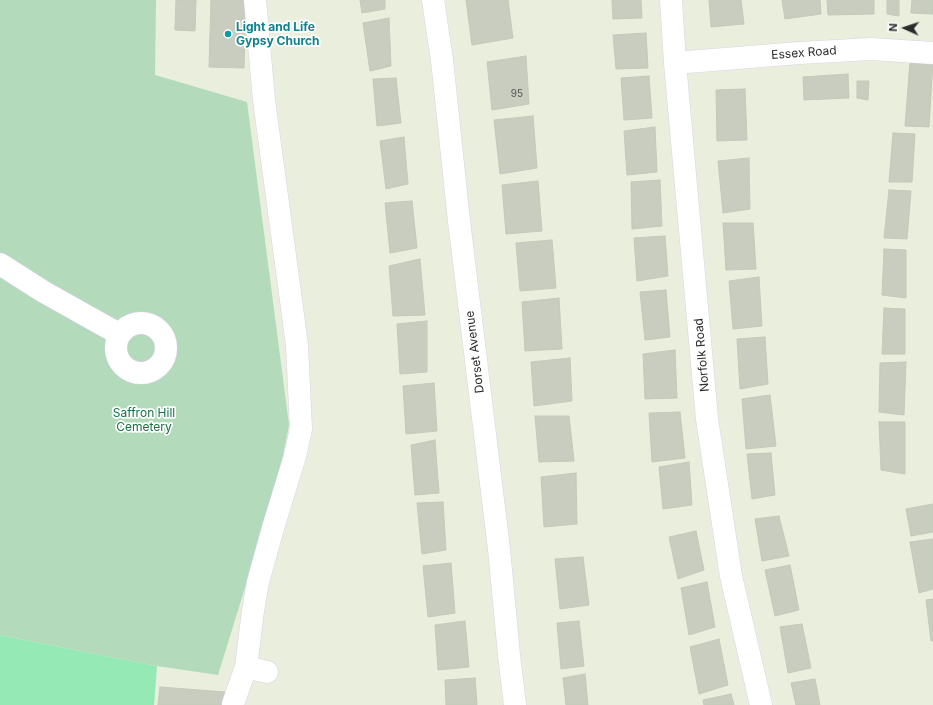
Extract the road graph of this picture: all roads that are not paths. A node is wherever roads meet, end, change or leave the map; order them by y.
1 (255, 0) edge
2 (433, 0) edge
3 (671, 0) edge
4 (933, 53) edge
5 (675, 63) junction
6 (0, 264) edge
7 (119, 334) dead end
8 (246, 667) junction
9 (267, 672) dead end
10 (233, 704) dead end
11 (515, 705) edge
12 (761, 705) edge

1 - 8 street
2 - 11 street, Dorset Avenue
3 - 5 street, Norfolk Road
4 - 5 street, Essex Road
5 - 12 street, Norfolk Road
6 - 7 street
8 - 9 street
8 - 10 street

